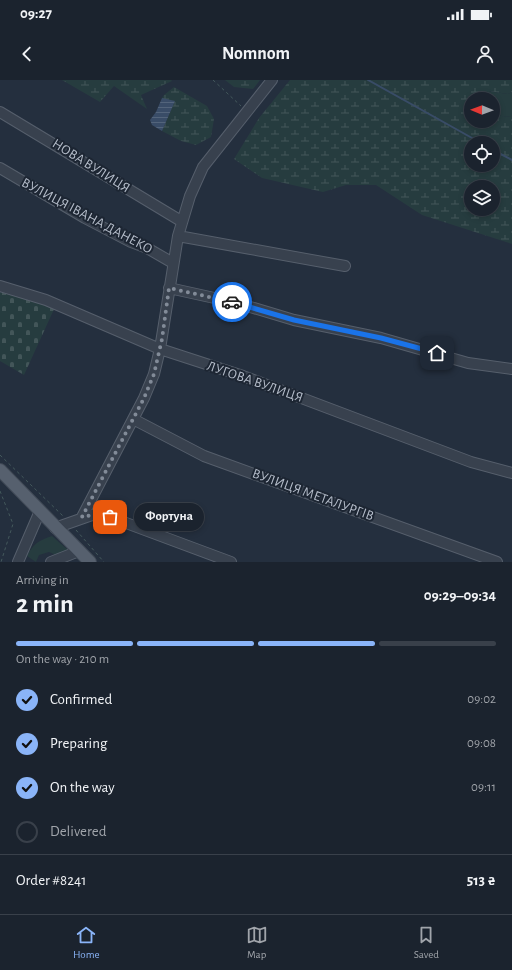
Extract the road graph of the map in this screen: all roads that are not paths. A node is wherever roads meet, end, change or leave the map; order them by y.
1 (272, 80) edge
2 (0, 112) edge
3 (0, 168) edge
4 (181, 221) junction
5 (178, 236) junction
6 (173, 263) junction
7 (345, 266) dead end
8 (0, 286) edge
9 (169, 288) junction
10 (160, 349) junction
11 (512, 369) edge
12 (133, 419) junction
13 (0, 470) edge
14 (512, 473) edge
15 (40, 511) junction
16 (82, 517) junction
17 (55, 528) junction
18 (79, 552) junction
19 (18, 562) edge
20 (51, 562) edge
21 (90, 562) edge
22 (231, 562) edge
23 (497, 562) edge

1 - 4 street
2 - 4 street, НОВА ВУЛИЦЯ
3 - 6 street, ВУЛИЦЯ ІВАНА ДАНЕКО
4 - 5 street
5 - 6 street
5 - 7 street
6 - 9 street
8 - 10 street, ЛУГОВА ВУЛИЦЯ
9 - 10 street
9 - 11 street
10 - 12 street
10 - 14 street, ЛУГОВА ВУЛИЦЯ
12 - 16 street
12 - 23 street, ВУЛИЦЯ МЕТАЛУРГІВ
13 - 15 main road
15 - 17 main road
15 - 19 street
16 - 17 street
16 - 22 street
17 - 18 main road
18 - 20 street
18 - 21 main road

